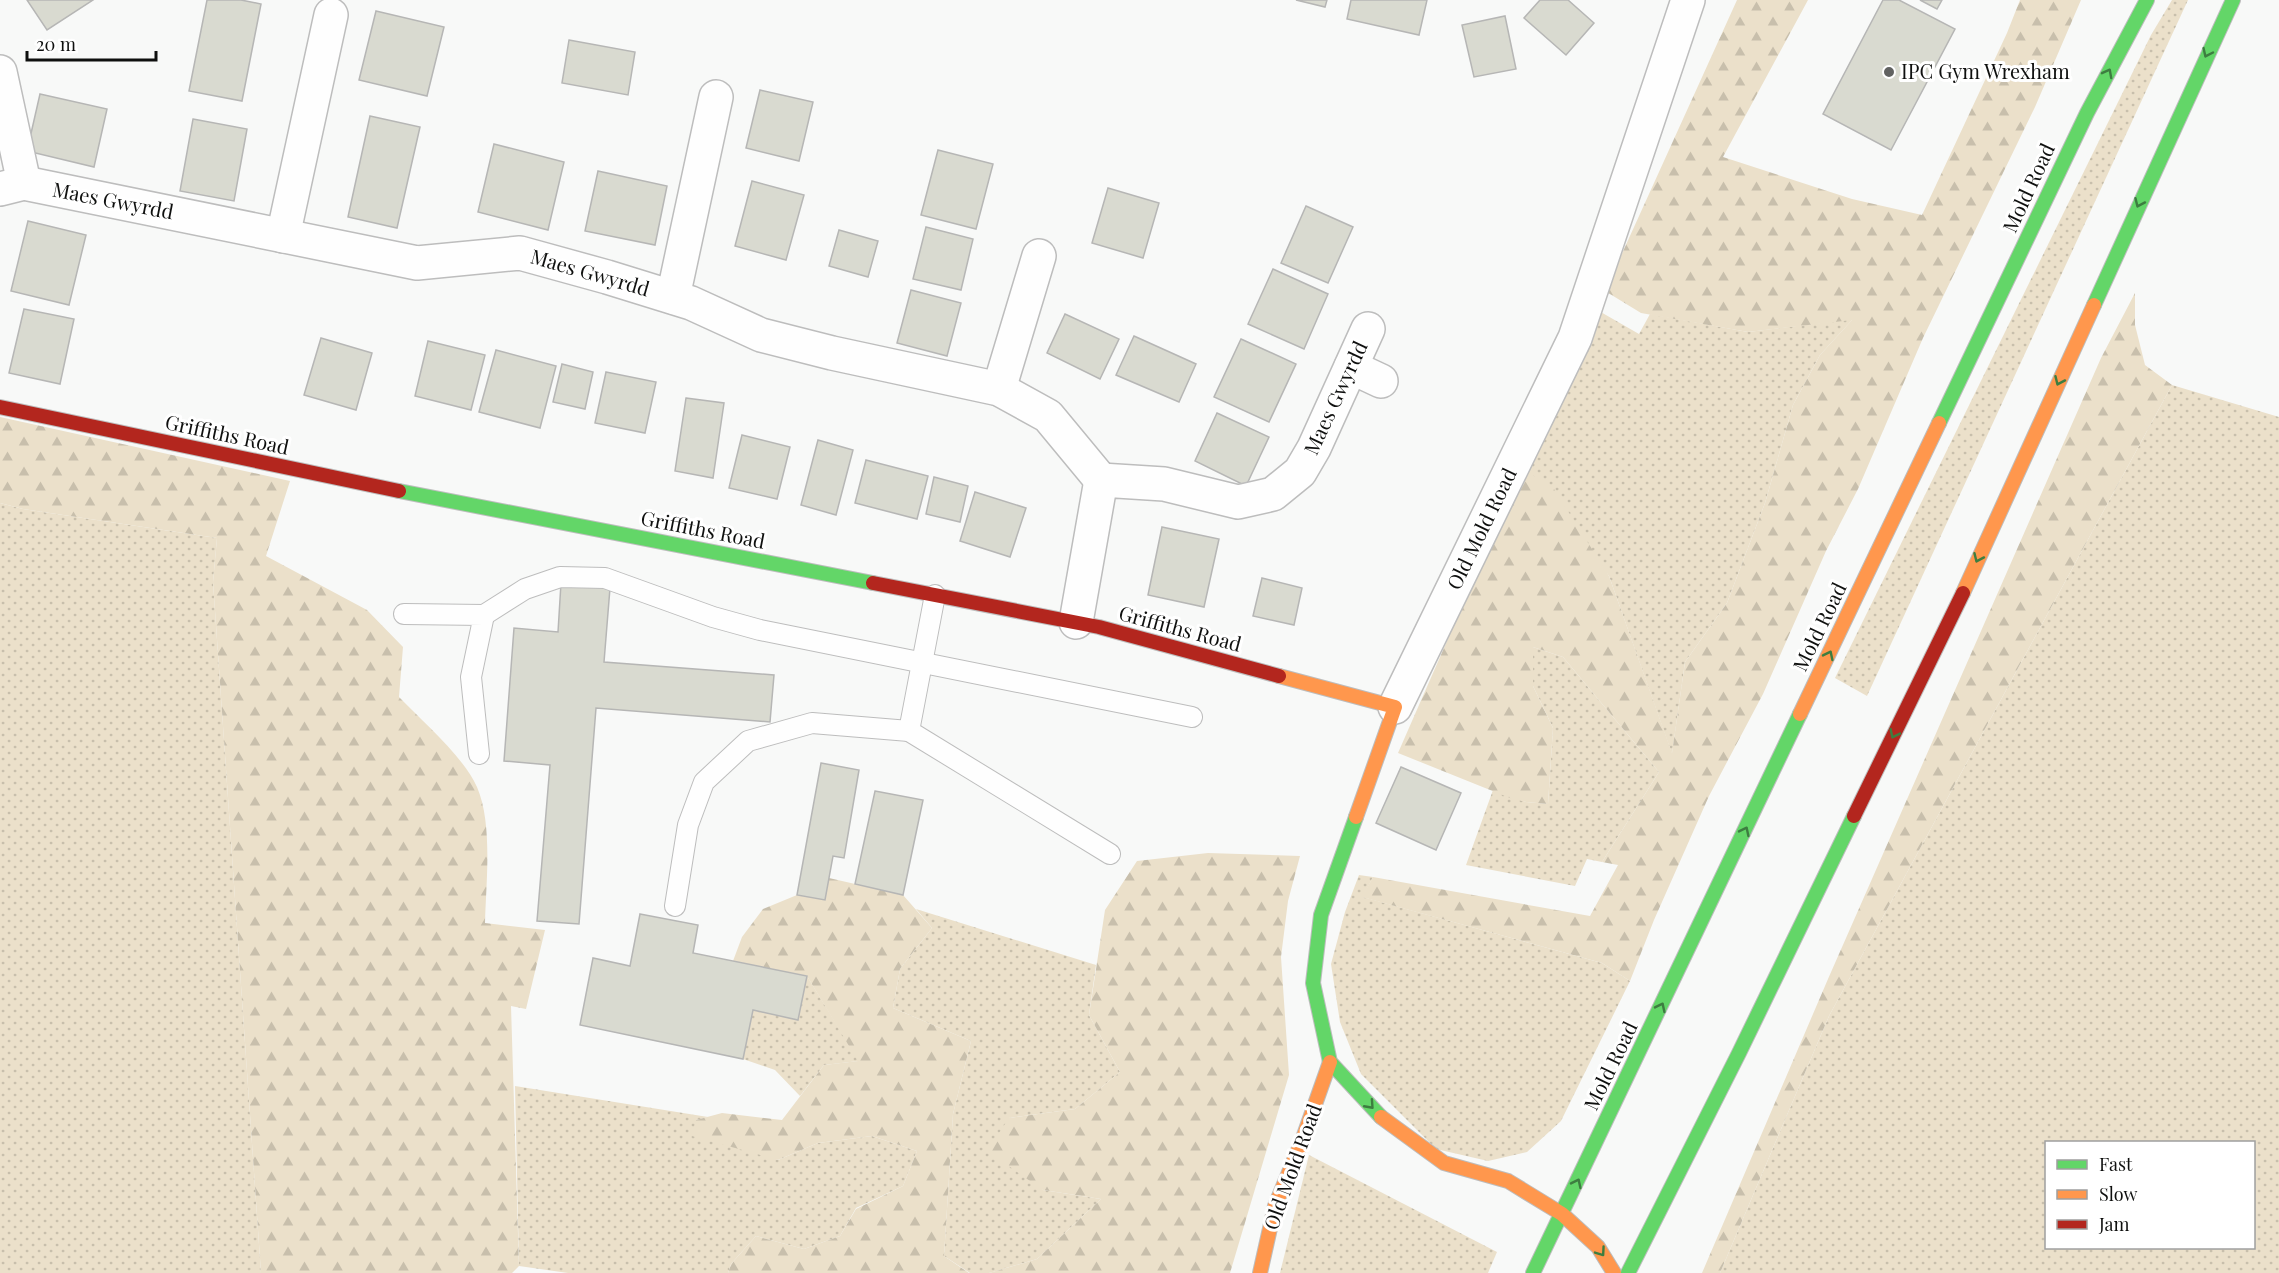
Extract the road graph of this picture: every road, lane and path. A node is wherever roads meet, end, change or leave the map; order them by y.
1 (1688, 0) edge
2 (2147, 0) edge
3 (2233, 0) edge
4 (331, 15) dead end
5 (0, 72) edge
6 (716, 97) dead end
7 (12, 186) edge
8 (283, 236) junction
9 (1039, 256) dead end
10 (673, 297) junction
11 (1368, 329) dead end
12 (1351, 367) junction
13 (1381, 381) dead end
14 (999, 389) junction
15 (0, 407) edge
16 (1101, 480) junction
17 (935, 595) junction
18 (404, 614) dead end
19 (484, 615) junction
20 (1076, 622) junction
21 (922, 663) junction
22 (1395, 707) junction
23 (1192, 717) dead end
24 (909, 731) junction
25 (479, 754) dead end
26 (1110, 854) dead end
27 (675, 906) dead end
28 (1330, 1062) junction
29 (1562, 1214) junction
30 (1260, 1273) edge
31 (1533, 1273) edge
32 (1614, 1273) edge
33 (1628, 1273) edge

1 - 22 street, Old Mold Road
29 -> 2 main road, Mold Road
3 -> 33 main road
4 - 8 street
5 - 7 street
6 - 10 street
7 - 8 street, Maes Gwyrdd
8 - 10 street, Maes Gwyrdd
9 - 14 street
10 - 14 street, Maes Gwyrdd
11 - 12 street, Maes Gwyrdd
12 - 13 street
12 - 16 street, Maes Gwyrdd
14 - 16 street, Maes Gwyrdd
15 - 17 main road, Griffiths Road
16 - 20 street
17 - 20 main road, Griffiths Road
17 - 21 lane
18 - 19 lane
19 - 21 lane
19 - 25 lane
20 - 22 main road, Griffiths Road
21 - 23 lane
21 - 24 lane
22 - 28 main road, Old Mold Road
24 - 26 lane
24 - 27 lane
28 -> 29 main road
28 - 30 main road, Old Mold Road
29 - 31 main road, Mold Road
29 -> 32 main road

